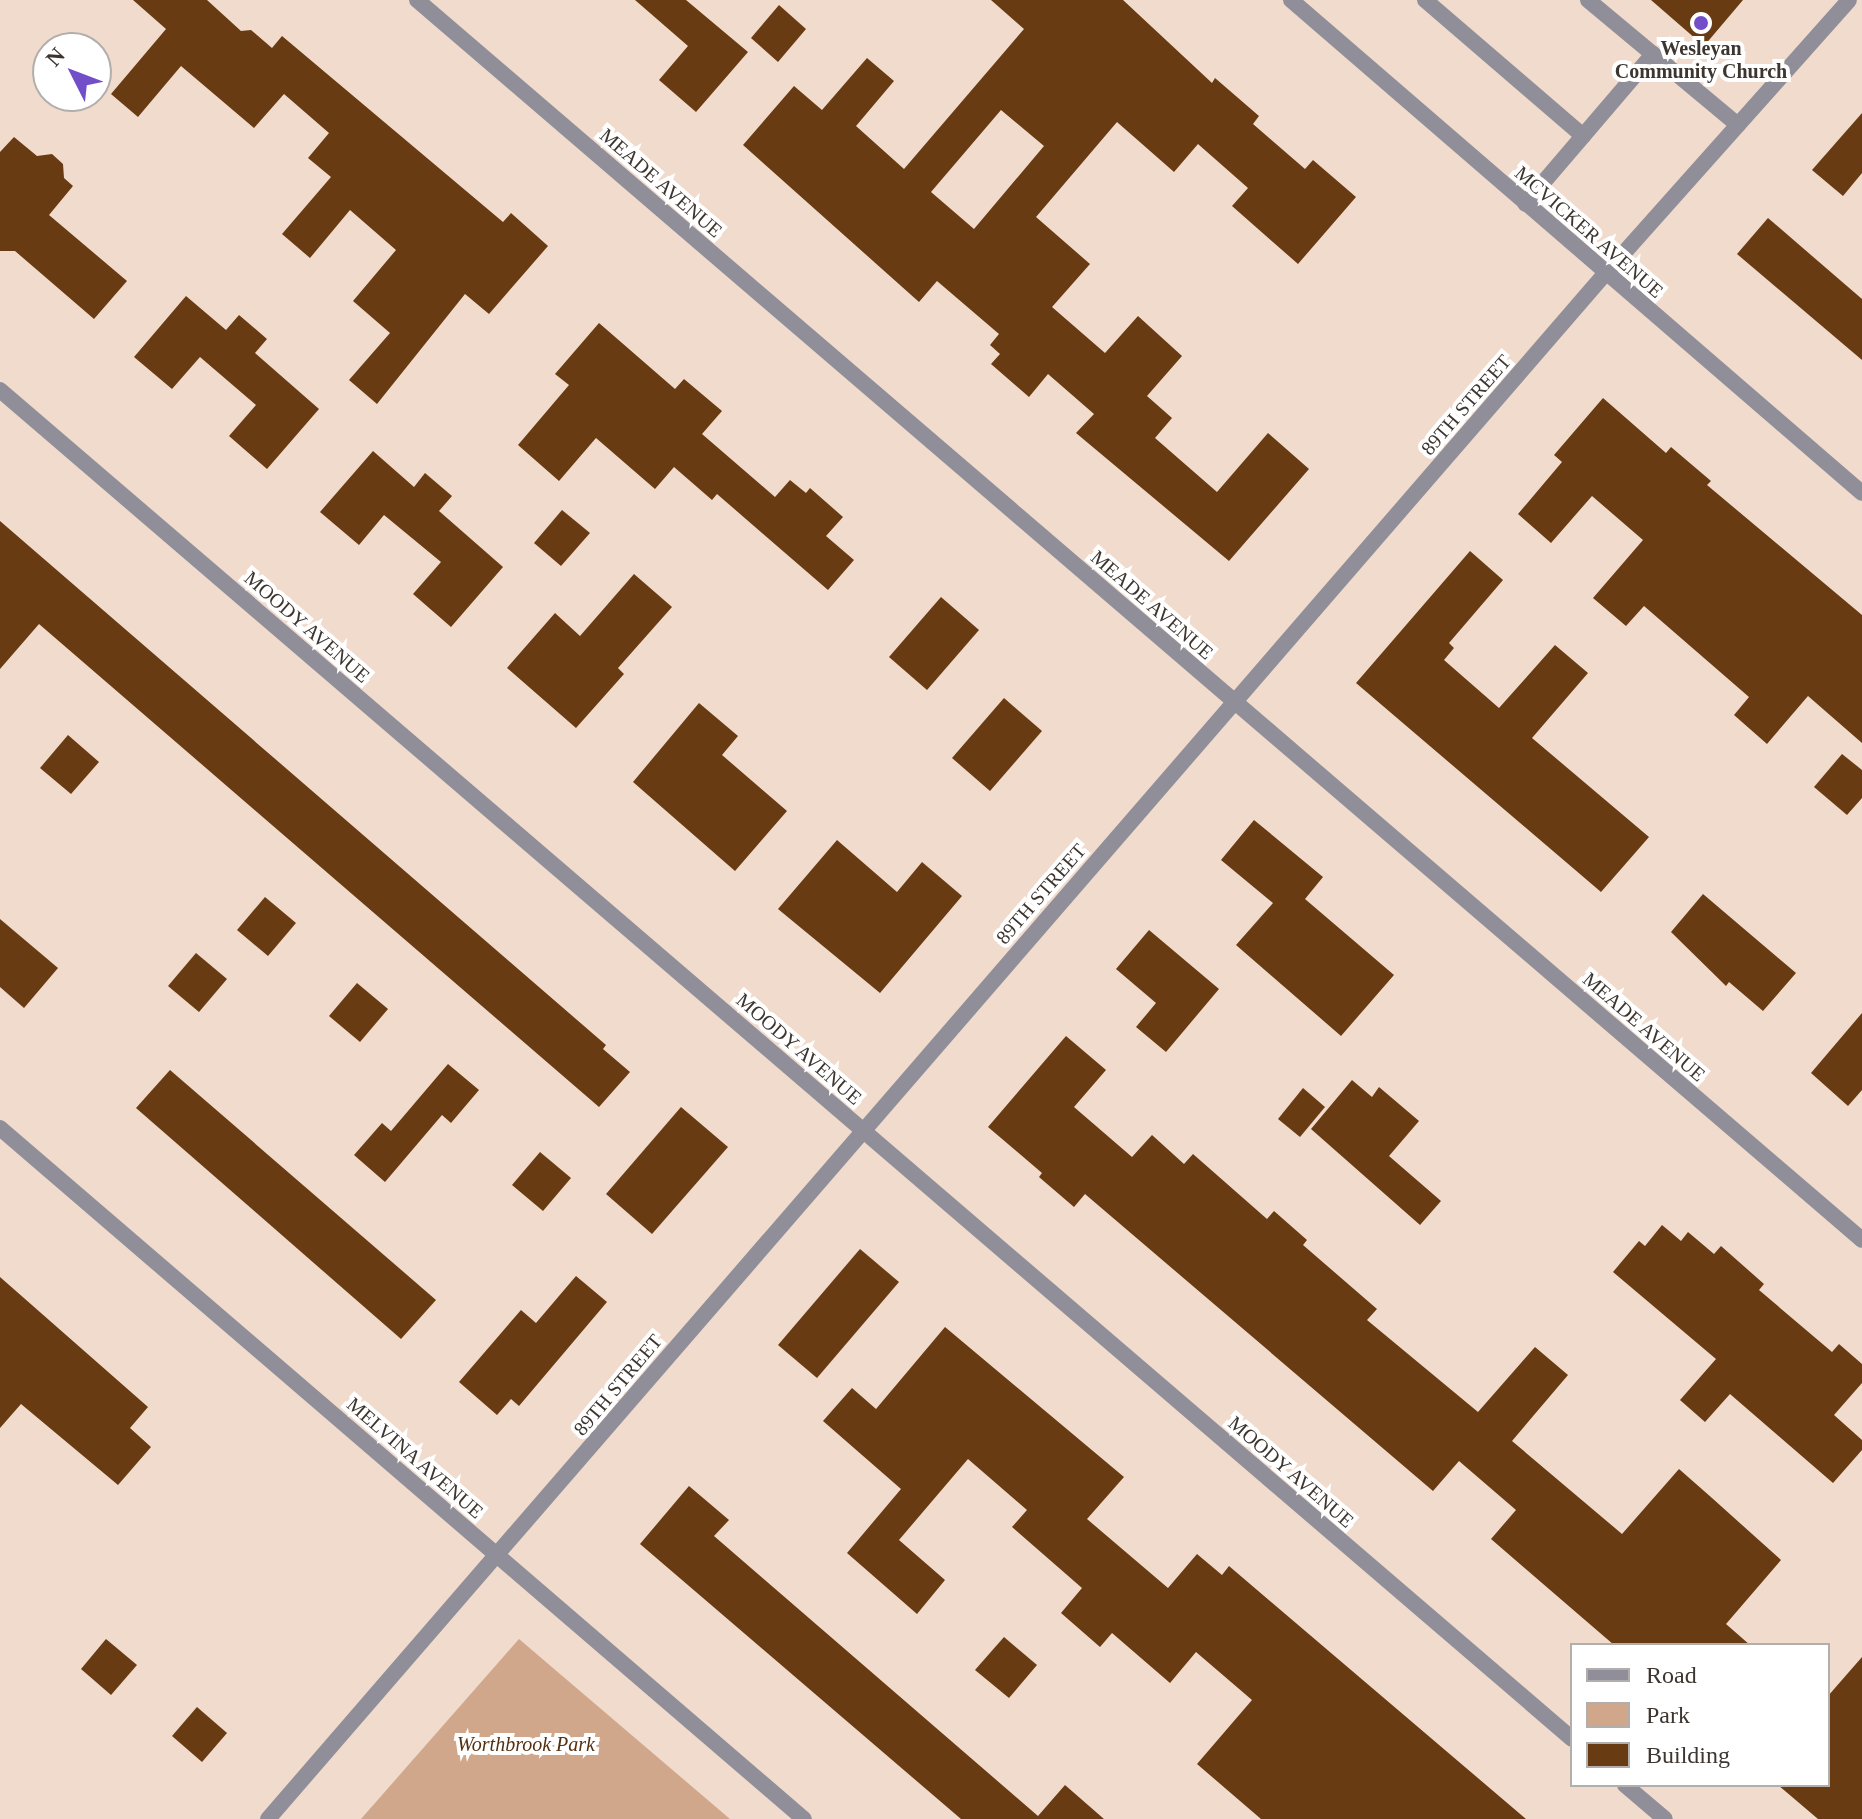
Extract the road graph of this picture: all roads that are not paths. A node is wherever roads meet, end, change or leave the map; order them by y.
1 (417, 0) edge
2 (1291, 0) edge
3 (1425, 0) edge
4 (1588, 0) edge
5 (1849, 0) edge
6 (1653, 54) junction
7 (1738, 125) junction
8 (1583, 136) junction
9 (1525, 204) junction
10 (1606, 273) junction
11 (0, 390) edge
12 (1862, 493) edge
13 (1235, 703) junction
14 (0, 1128) edge
15 (862, 1130) junction
16 (1862, 1240) edge
17 (498, 1557) junction
18 (1570, 1737) edge
19 (1627, 1787) edge
20 (268, 1819) edge
21 (804, 1819) edge
22 (1665, 1819) edge

1 - 13 street, MEADE AVENUE
2 - 9 street, MCVICKER AVENUE
3 - 8 street
4 - 6 street
5 - 7 street, 89TH STREET
6 - 7 street
6 - 8 street
7 - 10 street, 89TH STREET
8 - 9 street
9 - 10 street, MCVICKER AVENUE
10 - 12 street, MCVICKER AVENUE
10 - 13 street, 89TH STREET
11 - 15 street, MOODY AVENUE
13 - 15 street, 89TH STREET
13 - 16 street, MEADE AVENUE
14 - 17 street, MELVINA AVENUE
15 - 17 street, 89TH STREET
15 - 18 street, MOODY AVENUE
17 - 20 street, 89TH STREET
17 - 21 street, MELVINA AVENUE
19 - 22 street

